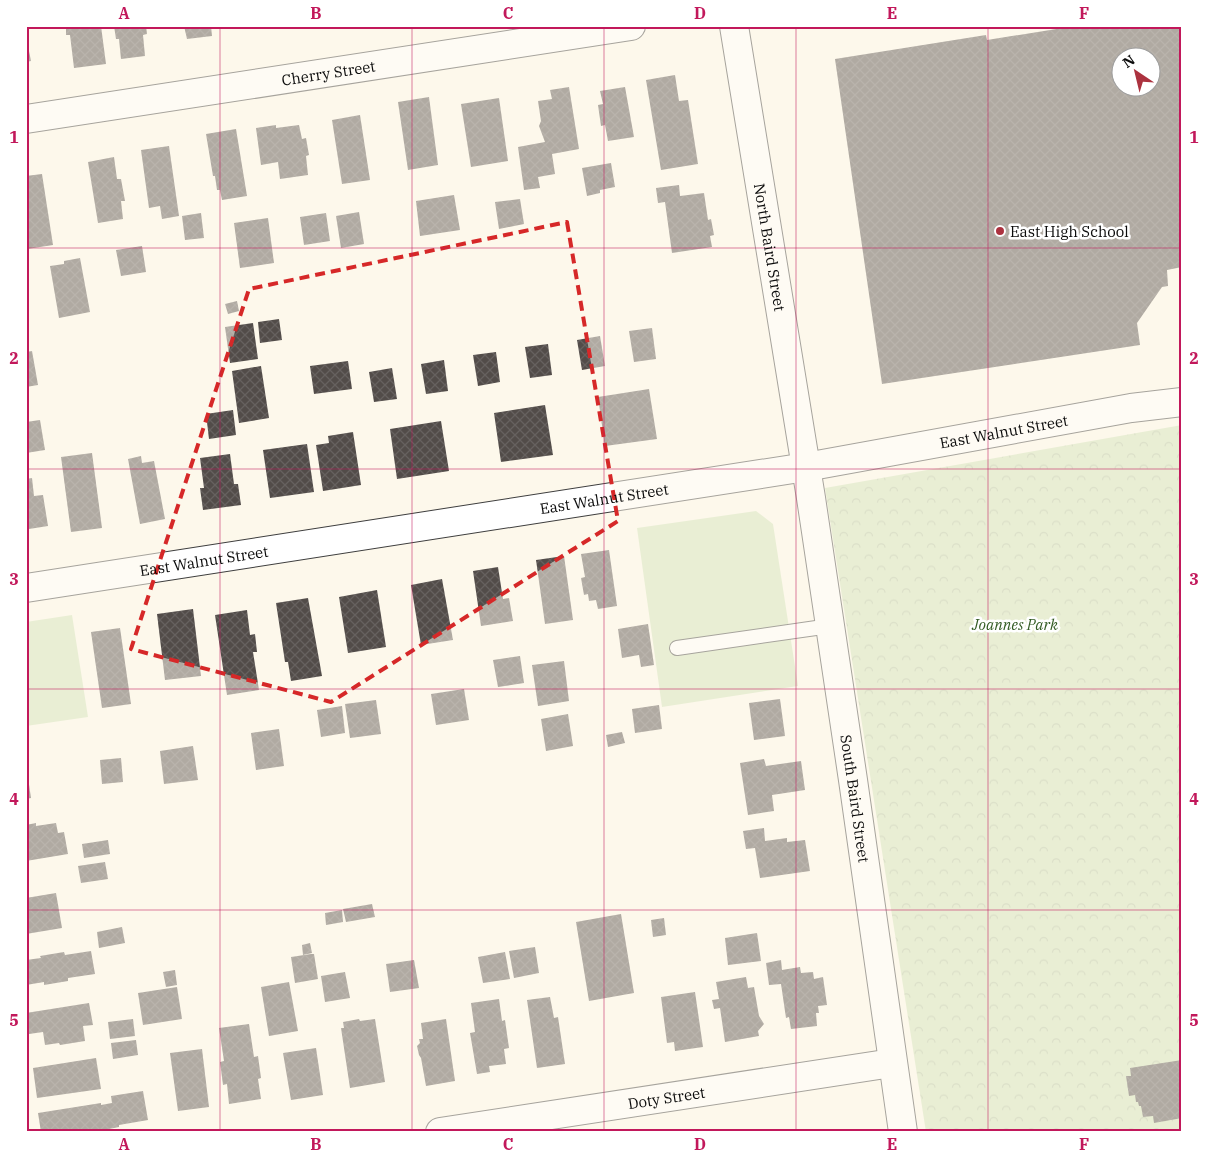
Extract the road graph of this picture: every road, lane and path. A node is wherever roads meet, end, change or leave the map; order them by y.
1 (631, 26) edge
2 (734, 26) edge
3 (26, 118) edge
4 (1182, 402) edge
5 (806, 467) junction
6 (26, 588) edge
7 (830, 626) junction
8 (676, 648) dead end
9 (892, 1063) junction
10 (440, 1132) edge
11 (903, 1132) edge

1 - 3 street, Cherry Street
2 - 5 street, North Baird Street
4 - 5 street, East Walnut Street
5 - 6 street, East Walnut Street
5 - 7 street, South Baird Street
7 - 8 lane
7 - 9 street, South Baird Street
9 - 10 street, Doty Street
9 - 11 street, South Baird Street

